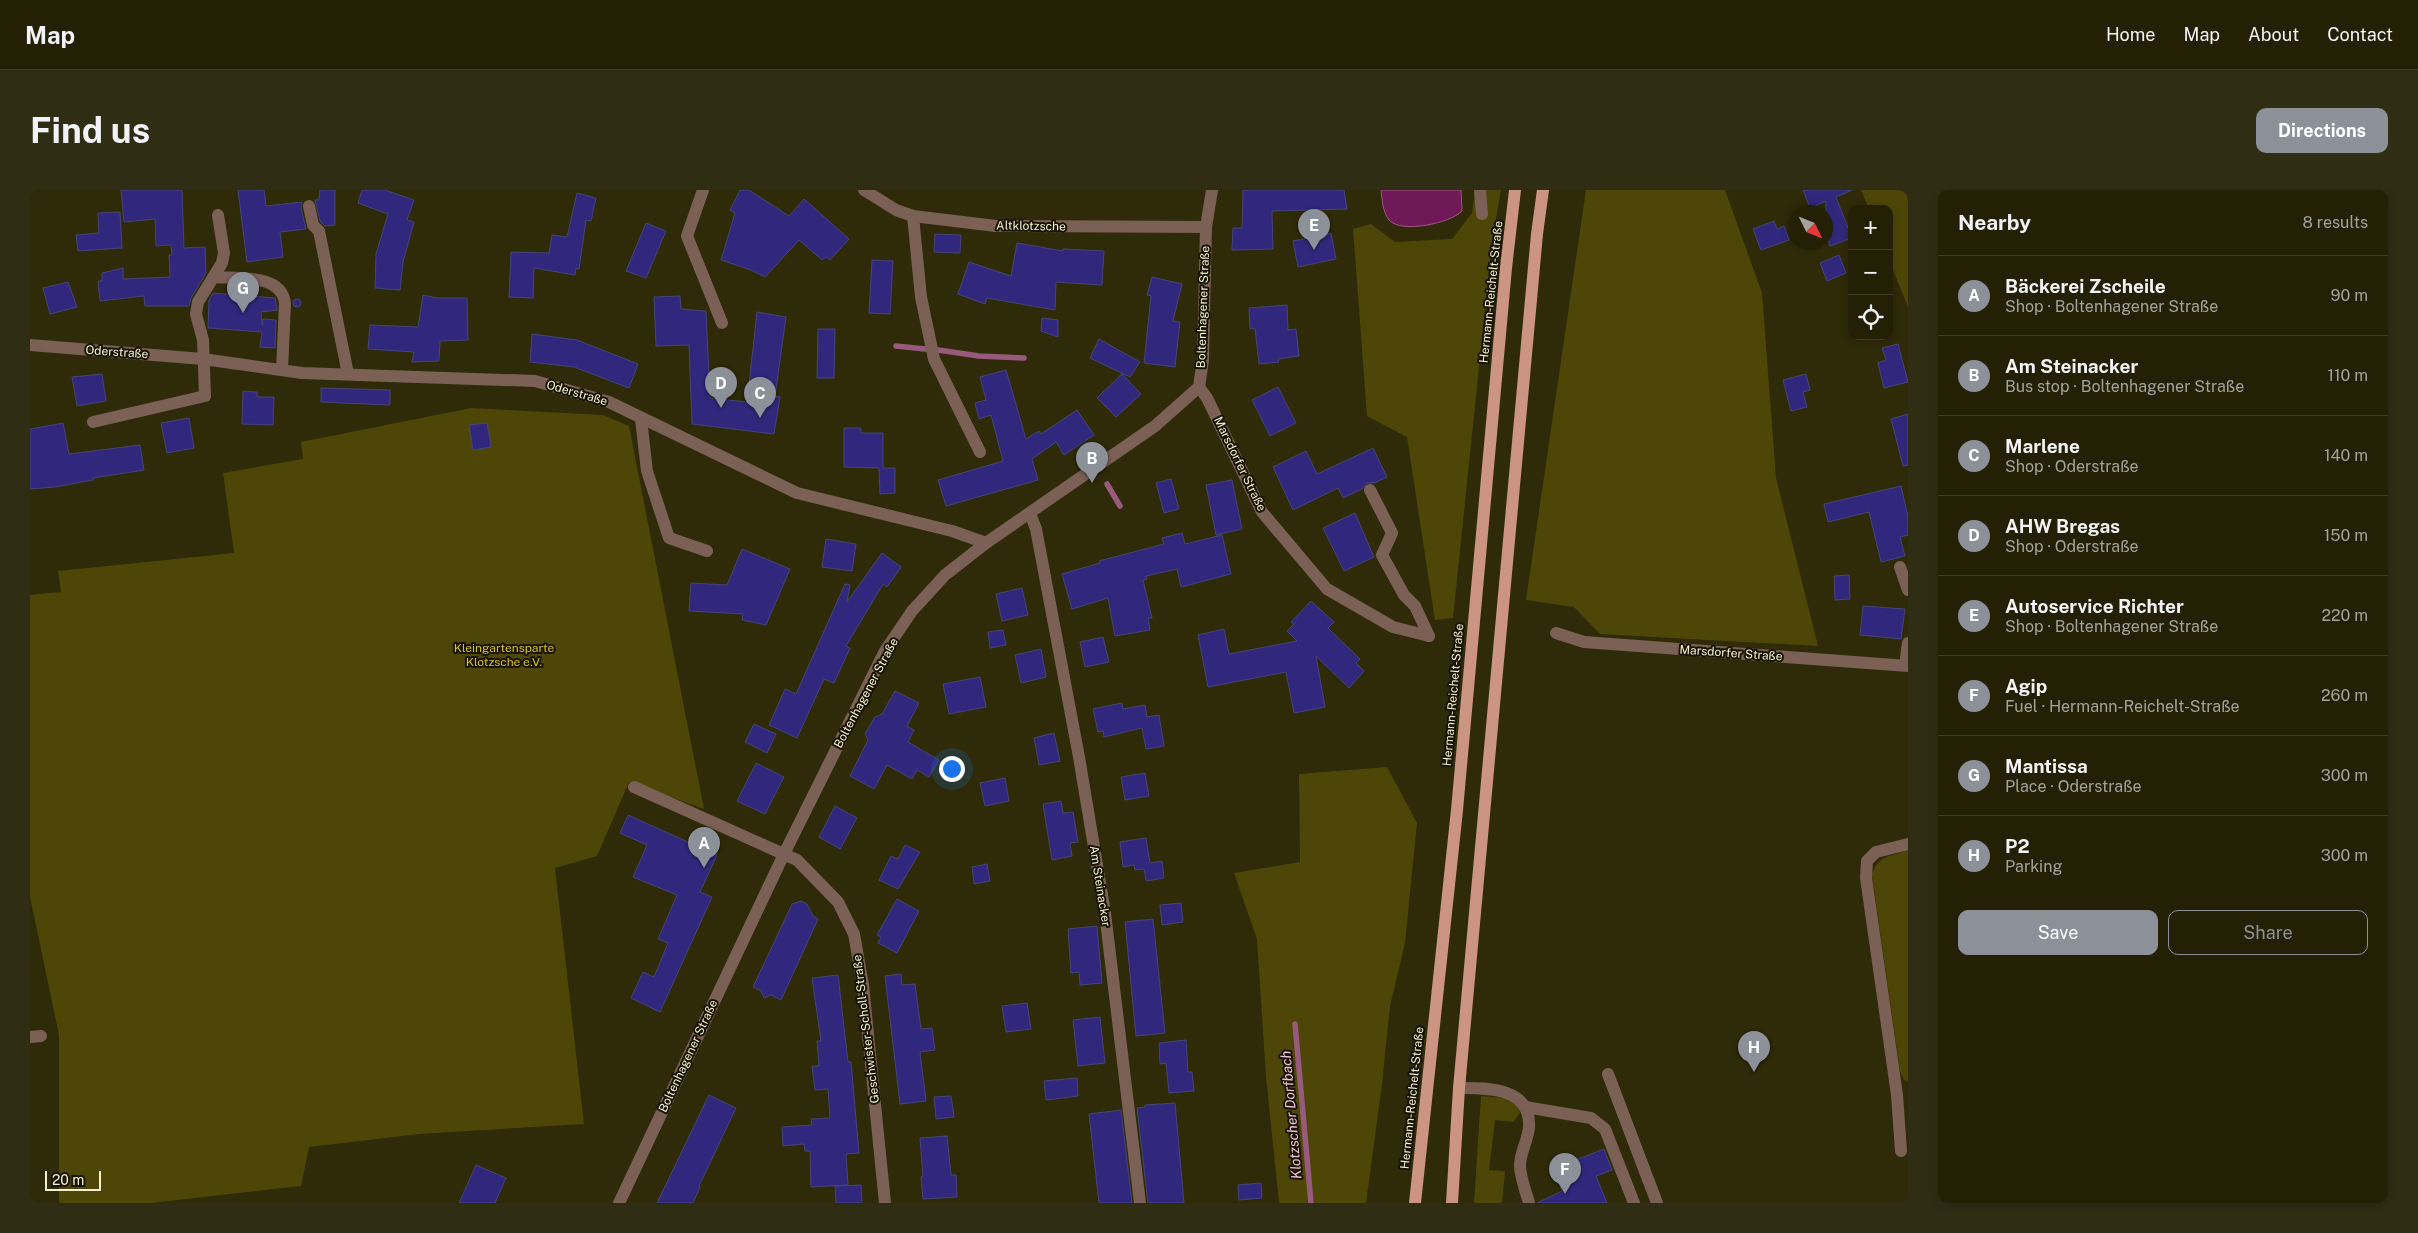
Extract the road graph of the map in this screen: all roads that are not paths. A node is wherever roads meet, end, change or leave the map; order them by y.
1 (703, 190) edge
2 (864, 190) edge
3 (1212, 190) edge
4 (1480, 190) edge
5 (1516, 190) edge
6 (1543, 190) edge
7 (309, 206) dead end
8 (1482, 214) dead end
9 (218, 215) dead end
10 (913, 216) junction
11 (1206, 227) junction
12 (214, 277) junction
13 (722, 323) dead end
14 (30, 345) edge
15 (203, 359) junction
16 (282, 370) junction
17 (348, 374) junction
18 (1199, 387) junction
19 (641, 419) junction
20 (94, 422) dead end
21 (980, 452) dead end
22 (1370, 490) dead end
23 (1030, 513) junction
24 (986, 543) junction
25 (707, 551) dead end
26 (1900, 567) dead end
27 (1908, 590) edge
28 (1556, 633) dead end
29 (1908, 643) edge
30 (1906, 666) edge
31 (634, 787) dead end
32 (1908, 844) edge
33 (784, 854) junction
34 (1608, 1074) dead end
35 (1458, 1088) junction
36 (1903, 1094) edge
37 (1525, 1107) junction
38 (1901, 1152) dead end
39 (619, 1203) edge
40 (884, 1203) edge
41 (1140, 1203) edge
42 (1415, 1203) edge
43 (1452, 1203) edge
44 (1529, 1203) edge
45 (1634, 1203) edge
46 (1658, 1203) edge

1 - 13 street
2 - 10 street, Altklotzsche
3 - 11 street, Boltenhagener Straße
4 - 8 street
5 - 42 main road, Hermann-Reichelt-Straße
6 - 35 main road
7 - 17 street
9 - 12 street
10 - 11 street, Altklotzsche
10 - 21 street
11 - 18 street, Boltenhagener Straße
12 - 15 street
12 - 16 street
14 - 15 street, Oderstraße
15 - 16 street, Oderstraße
15 - 20 street
16 - 17 street, Oderstraße
17 - 19 street, Oderstraße
18 - 22 street, Marsdorfer Straße
18 - 23 street, Boltenhagener Straße
19 - 24 street, Oderstraße
19 - 25 street
23 - 24 street, Boltenhagener Straße
23 - 41 street, Am Steinacker
24 - 33 street, Boltenhagener Straße
26 - 27 street
28 - 30 street, Marsdorfer Straße
29 - 30 street
31 - 33 street, Geschwister-Scholl-Straße
32 - 36 street
33 - 39 street, Boltenhagener Straße
33 - 40 street, Geschwister-Scholl-Straße
34 - 46 street
35 - 37 street
35 - 43 main road
36 - 38 street
37 - 44 street
37 - 45 street

